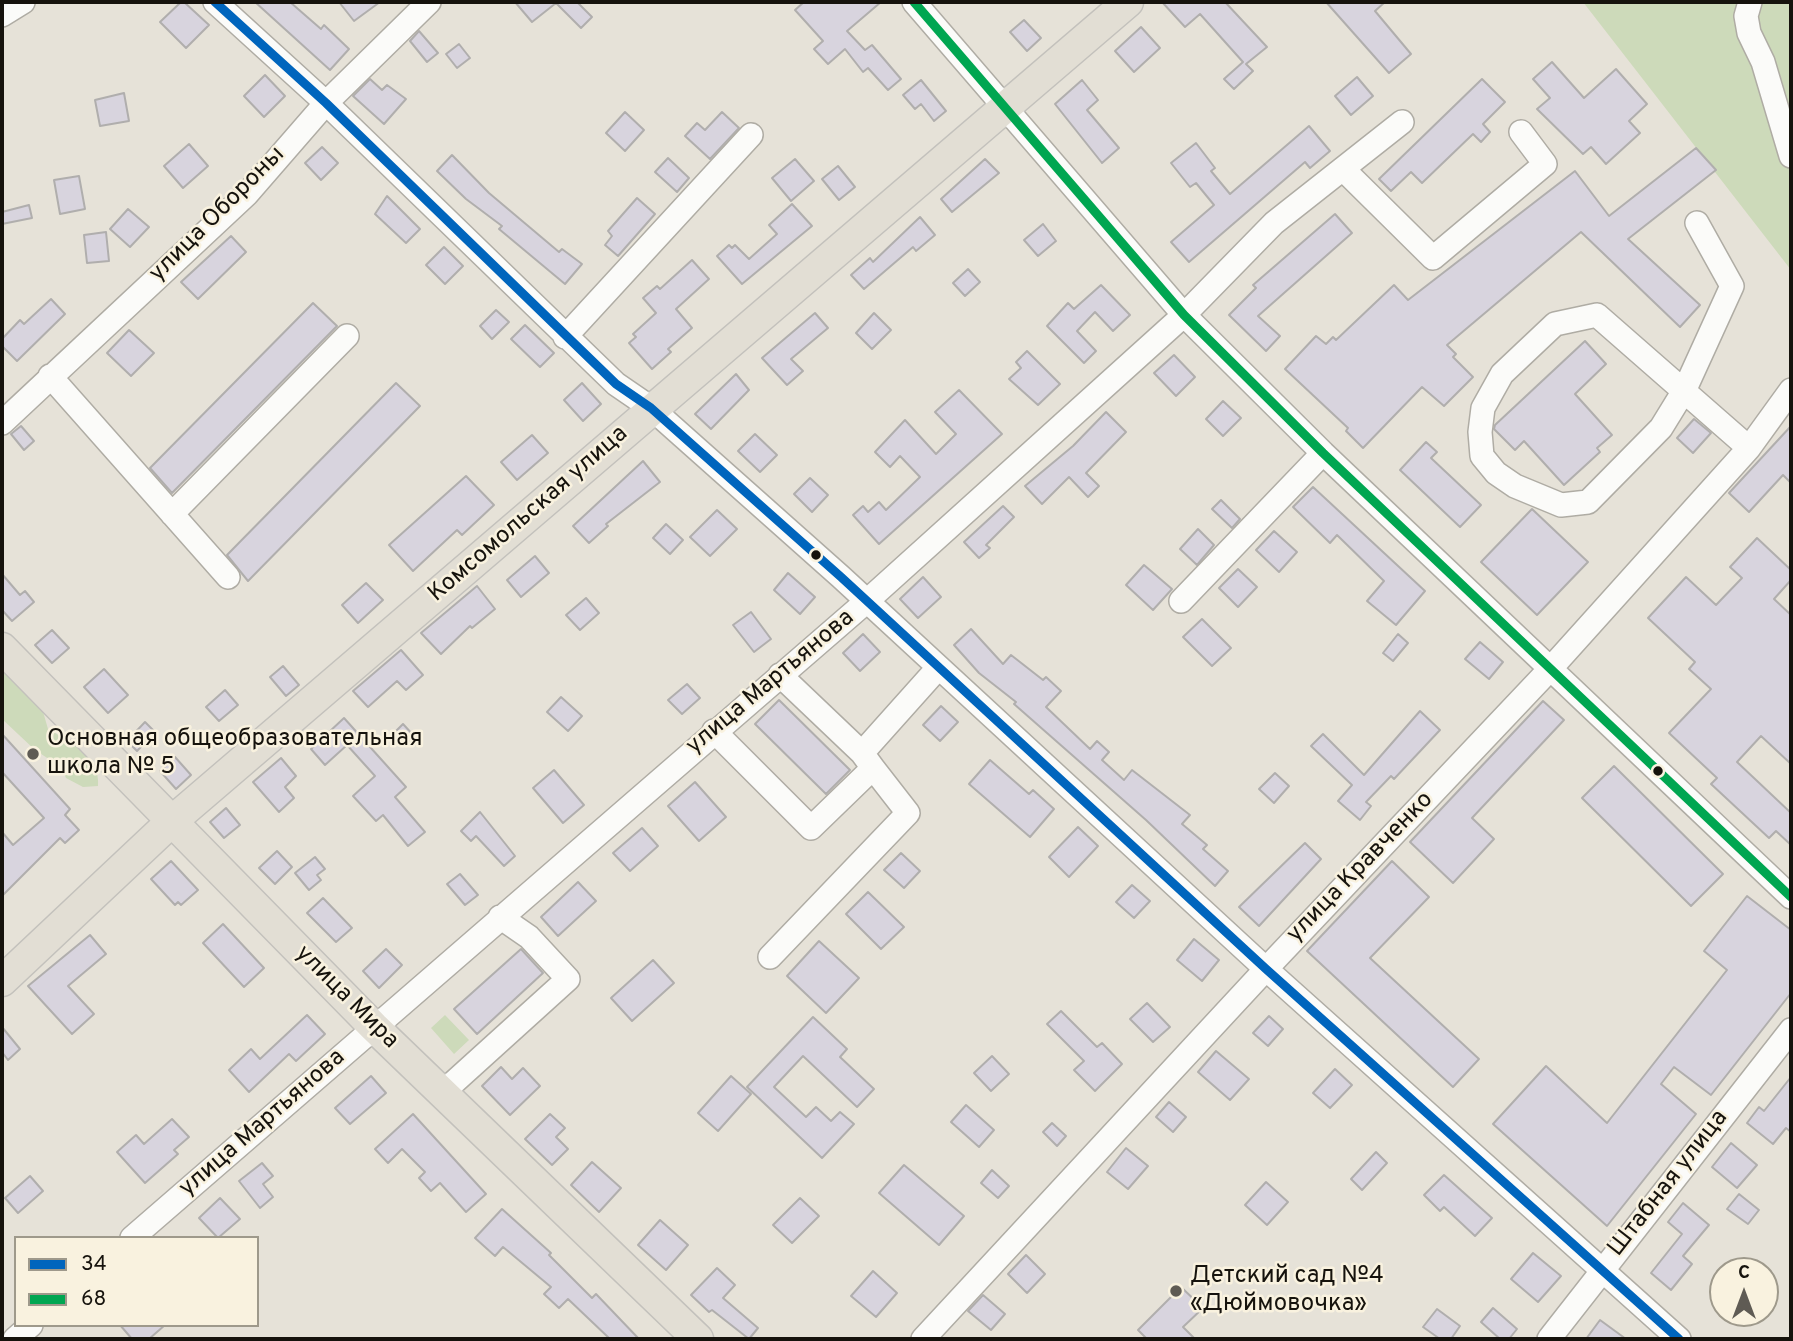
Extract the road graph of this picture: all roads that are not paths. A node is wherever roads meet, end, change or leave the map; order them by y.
1 (23, 2) edge
2 (215, 2) edge
3 (429, 2) edge
4 (914, 2) edge
5 (1128, 2) edge
6 (1750, 2) edge
7 (2, 15) edge
8 (326, 103) junction
9 (1006, 106) junction
10 (1402, 122) dead end
11 (1521, 132) dead end
12 (751, 135) dead end
13 (1791, 156) edge
14 (1344, 170) junction
15 (1697, 223) dead end
16 (1184, 315) junction
17 (347, 336) dead end
18 (565, 337) junction
19 (50, 376) junction
20 (1685, 389) junction
21 (1791, 390) edge
22 (651, 408) junction
23 (2, 423) edge
24 (1749, 448) junction
25 (1323, 453) junction
26 (172, 514) junction
27 (228, 577) dead end
28 (867, 601) junction
29 (1181, 601) dead end
30 (2, 648) edge
31 (1552, 667) junction
32 (938, 668) junction
33 (780, 675) junction
34 (714, 731) junction
35 (867, 761) junction
36 (171, 822) junction
37 (1791, 897) edge
38 (500, 918) junction
39 (770, 957) dead end
40 (1266, 969) junction
41 (2, 981) edge
42 (374, 1027) junction
43 (1791, 1030) edge
44 (442, 1093) junction
45 (134, 1236) edge
46 (1602, 1269) junction
47 (30, 1327) edge
48 (15, 1339) edge
49 (698, 1339) edge
50 (923, 1339) edge
51 (1549, 1339) edge
52 (1679, 1339) edge

1 - 7 street
2 - 8 street
3 - 8 street, улица Обороны
4 - 9 street
5 - 9 main road, Комсомольская улица
6 - 13 street
8 - 18 street
8 - 19 street, улица Обороны
9 - 16 street
9 - 22 main road, Комсомольская улица
10 - 14 street, улица Мартьянова
11 - 14 street
12 - 18 street
14 - 16 street, улица Мартьянова
15 - 20 street
16 - 25 street
16 - 28 street, улица Мартьянова
17 - 26 street
18 - 22 street
19 - 23 street, улица Обороны
19 - 26 street
20 - 20 street
20 - 24 street
21 - 24 street, улица Кравченко
22 - 28 street
22 - 36 main road, Комсомольская улица
24 - 31 street, улица Кравченко
25 - 29 street
25 - 31 street
26 - 27 street
28 - 32 street
28 - 33 street, улица Мартьянова
30 - 36 main road, улица Мира
31 - 37 street
31 - 40 street, улица Кравченко
32 - 35 street
32 - 40 street
33 - 34 street, улица Мартьянова
33 - 35 street
34 - 35 street
34 - 38 street, улица Мартьянова
35 - 39 street
36 - 41 main road, Комсомольская улица
36 - 42 main road, улица Мира
38 - 42 street, улица Мартьянова
38 - 44 street
40 - 46 street
40 - 50 street, улица Кравченко
42 - 44 main road, улица Мира
42 - 45 street, улица Мартьянова
43 - 46 street, Штабная улица
44 - 49 main road, улица Мира
46 - 51 street, Штабная улица
46 - 52 street
47 - 48 street

